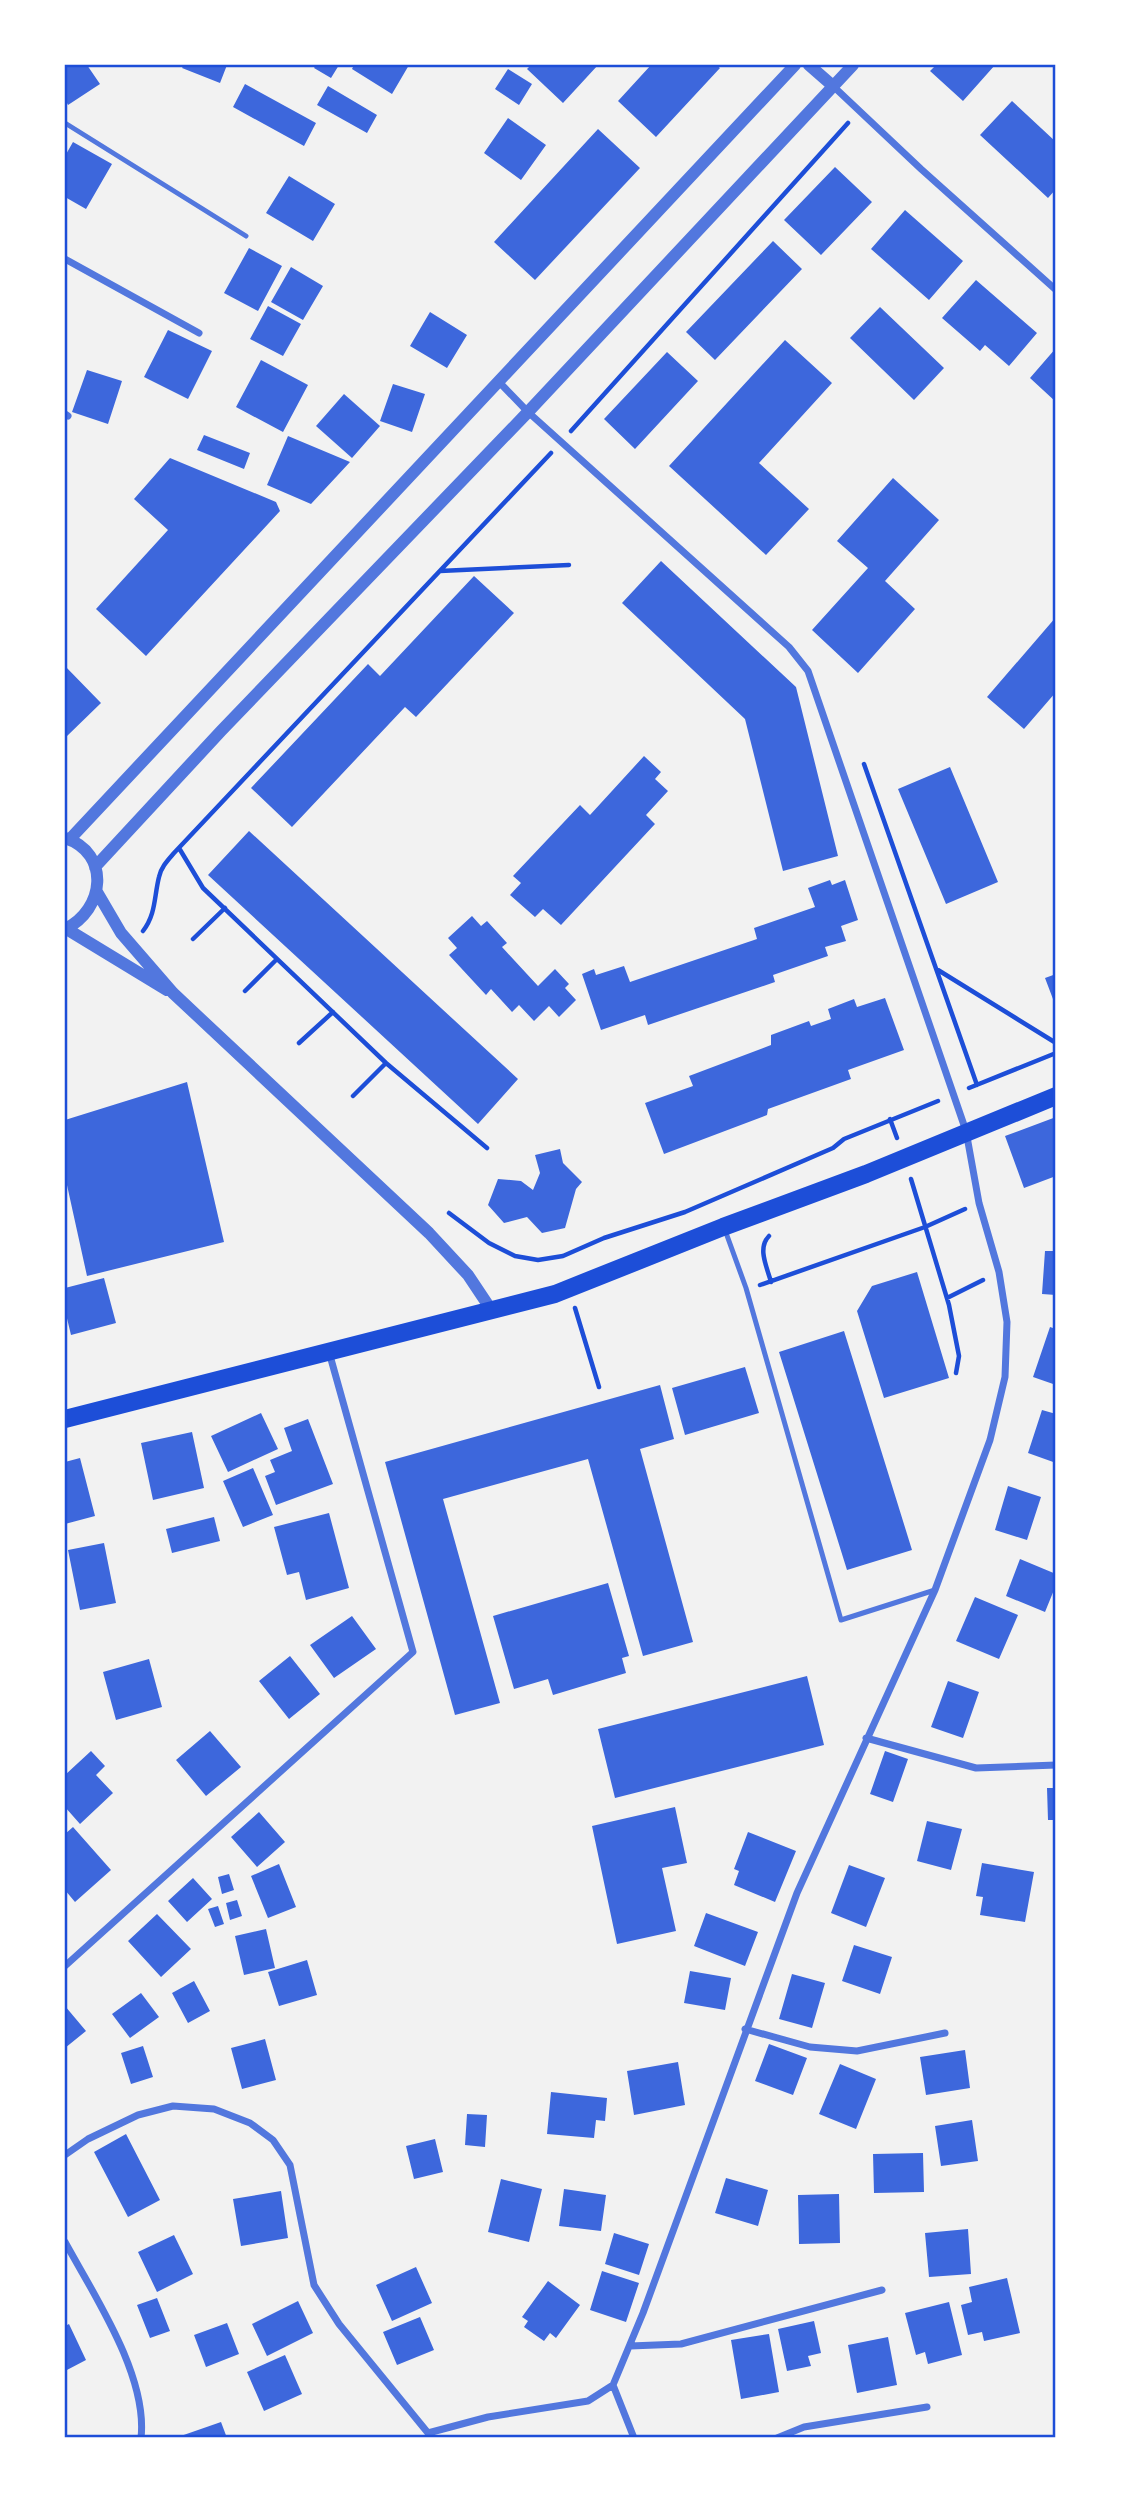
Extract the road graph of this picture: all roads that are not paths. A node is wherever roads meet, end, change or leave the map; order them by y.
1 (795, 65) edge
2 (809, 65) edge
3 (853, 65) edge
4 (833, 86) junction
5 (65, 123) edge
6 (246, 236) dead end
7 (65, 259) edge
8 (1056, 290) edge
9 (199, 333) dead end
10 (500, 383) junction
11 (528, 412) junction
12 (68, 839) edge
13 (95, 867) junction
14 (97, 892) junction
15 (65, 929) edge
16 (173, 993) junction
17 (1056, 1096) edge
18 (967, 1131) junction
19 (723, 1227) junction
20 (492, 1311) junction
21 (329, 1352) junction
22 (65, 1419) edge
23 (935, 1590) junction
24 (866, 1738) junction
25 (1056, 1765) edge
26 (65, 1966) edge
27 (745, 2029) junction
28 (945, 2033) dead end
29 (65, 2155) edge
30 (65, 2242) edge
31 (882, 2290) dead end
32 (630, 2346) junction
33 (613, 2385) junction
34 (927, 2407) dead end
35 (428, 2436) edge
36 (141, 2438) edge
37 (634, 2438) edge
38 (777, 2438) edge

1 - 10 street
2 - 4 street
3 - 4 street
4 - 8 street
4 - 11 street
5 - 6 lane
7 - 9 street
10 - 11 street
10 - 12 street
11 - 13 street
11 - 18 street
12 - 13 street
13 - 14 street
14 - 15 street
14 - 16 street
15 - 16 street
16 - 20 street
17 - 18 main road
18 - 19 main road
18 - 23 street
19 - 20 main road
19 - 23 lane
20 - 21 main road
21 - 22 main road
21 - 26 street
23 - 24 street
24 - 25 street
24 - 27 street
27 - 28 street
27 - 32 street
29 - 35 street
30 - 36 street
31 - 32 street
32 - 33 street
33 - 35 street
33 - 37 street
34 - 38 street

